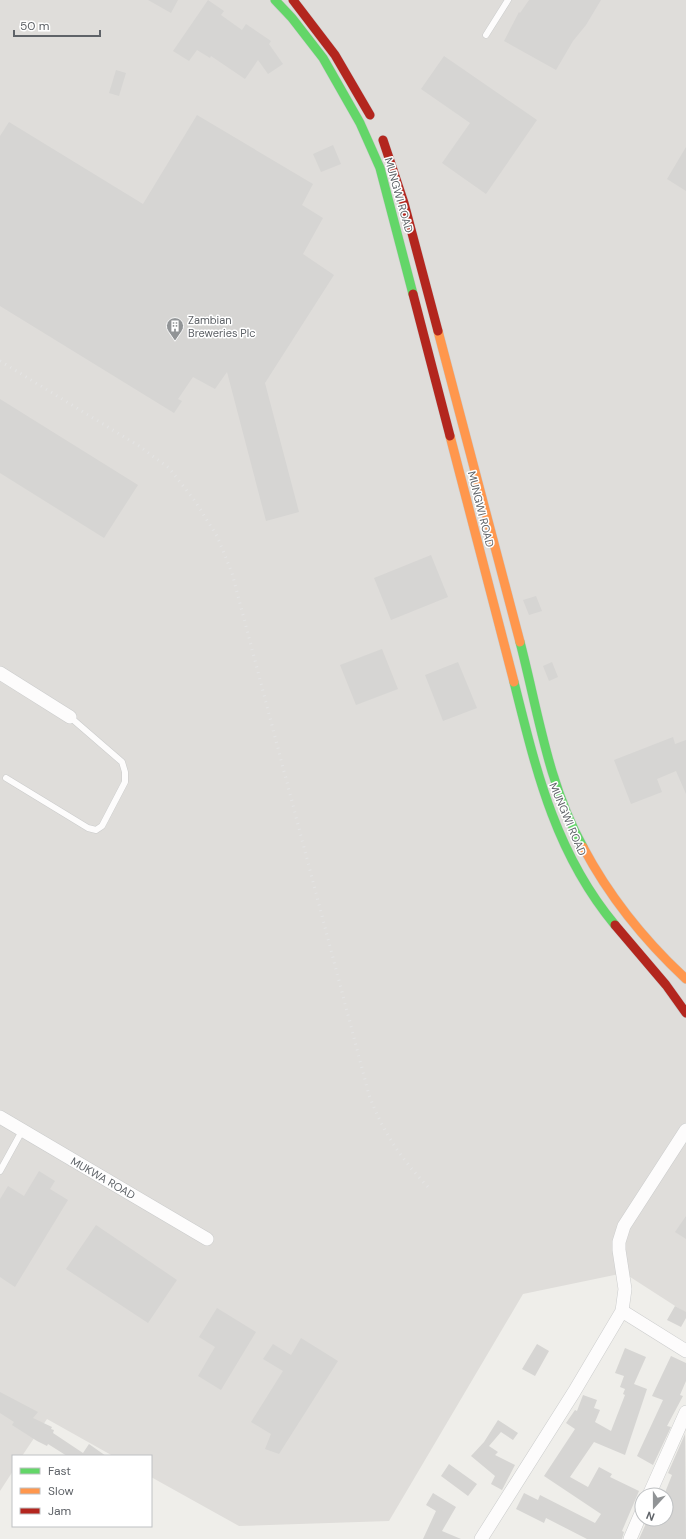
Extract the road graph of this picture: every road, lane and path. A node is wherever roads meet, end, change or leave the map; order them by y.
1 (275, 0) edge
2 (293, 0) edge
3 (508, 0) edge
4 (486, 35) dead end
5 (495, 555) junction
6 (481, 558) junction
7 (0, 673) edge
8 (70, 717) joint
9 (6, 778) dead end
10 (686, 979) edge
11 (686, 1013) edge
12 (0, 1117) edge
13 (686, 1130) edge
14 (22, 1131) junction
15 (0, 1171) edge
16 (207, 1239) dead end
17 (622, 1311) junction
18 (686, 1351) edge
19 (686, 1412) edge
20 (653, 1487) edge
21 (635, 1527) edge
22 (481, 1539) edge
23 (630, 1539) edge

1 - 6 main road, MUNGWI ROAD
2 - 5 main road, MUNGWI ROAD
3 - 4 lane
5 - 6 main road
5 - 10 main road, MUNGWI ROAD
6 - 11 main road, MUNGWI ROAD
7 - 8 street
8 - 9 lane
12 - 14 street, MUKWA ROAD
13 - 17 street
14 - 15 lane
14 - 16 street, MUKWA ROAD
17 - 18 street
17 - 22 street
19 - 20 street
21 - 23 street

